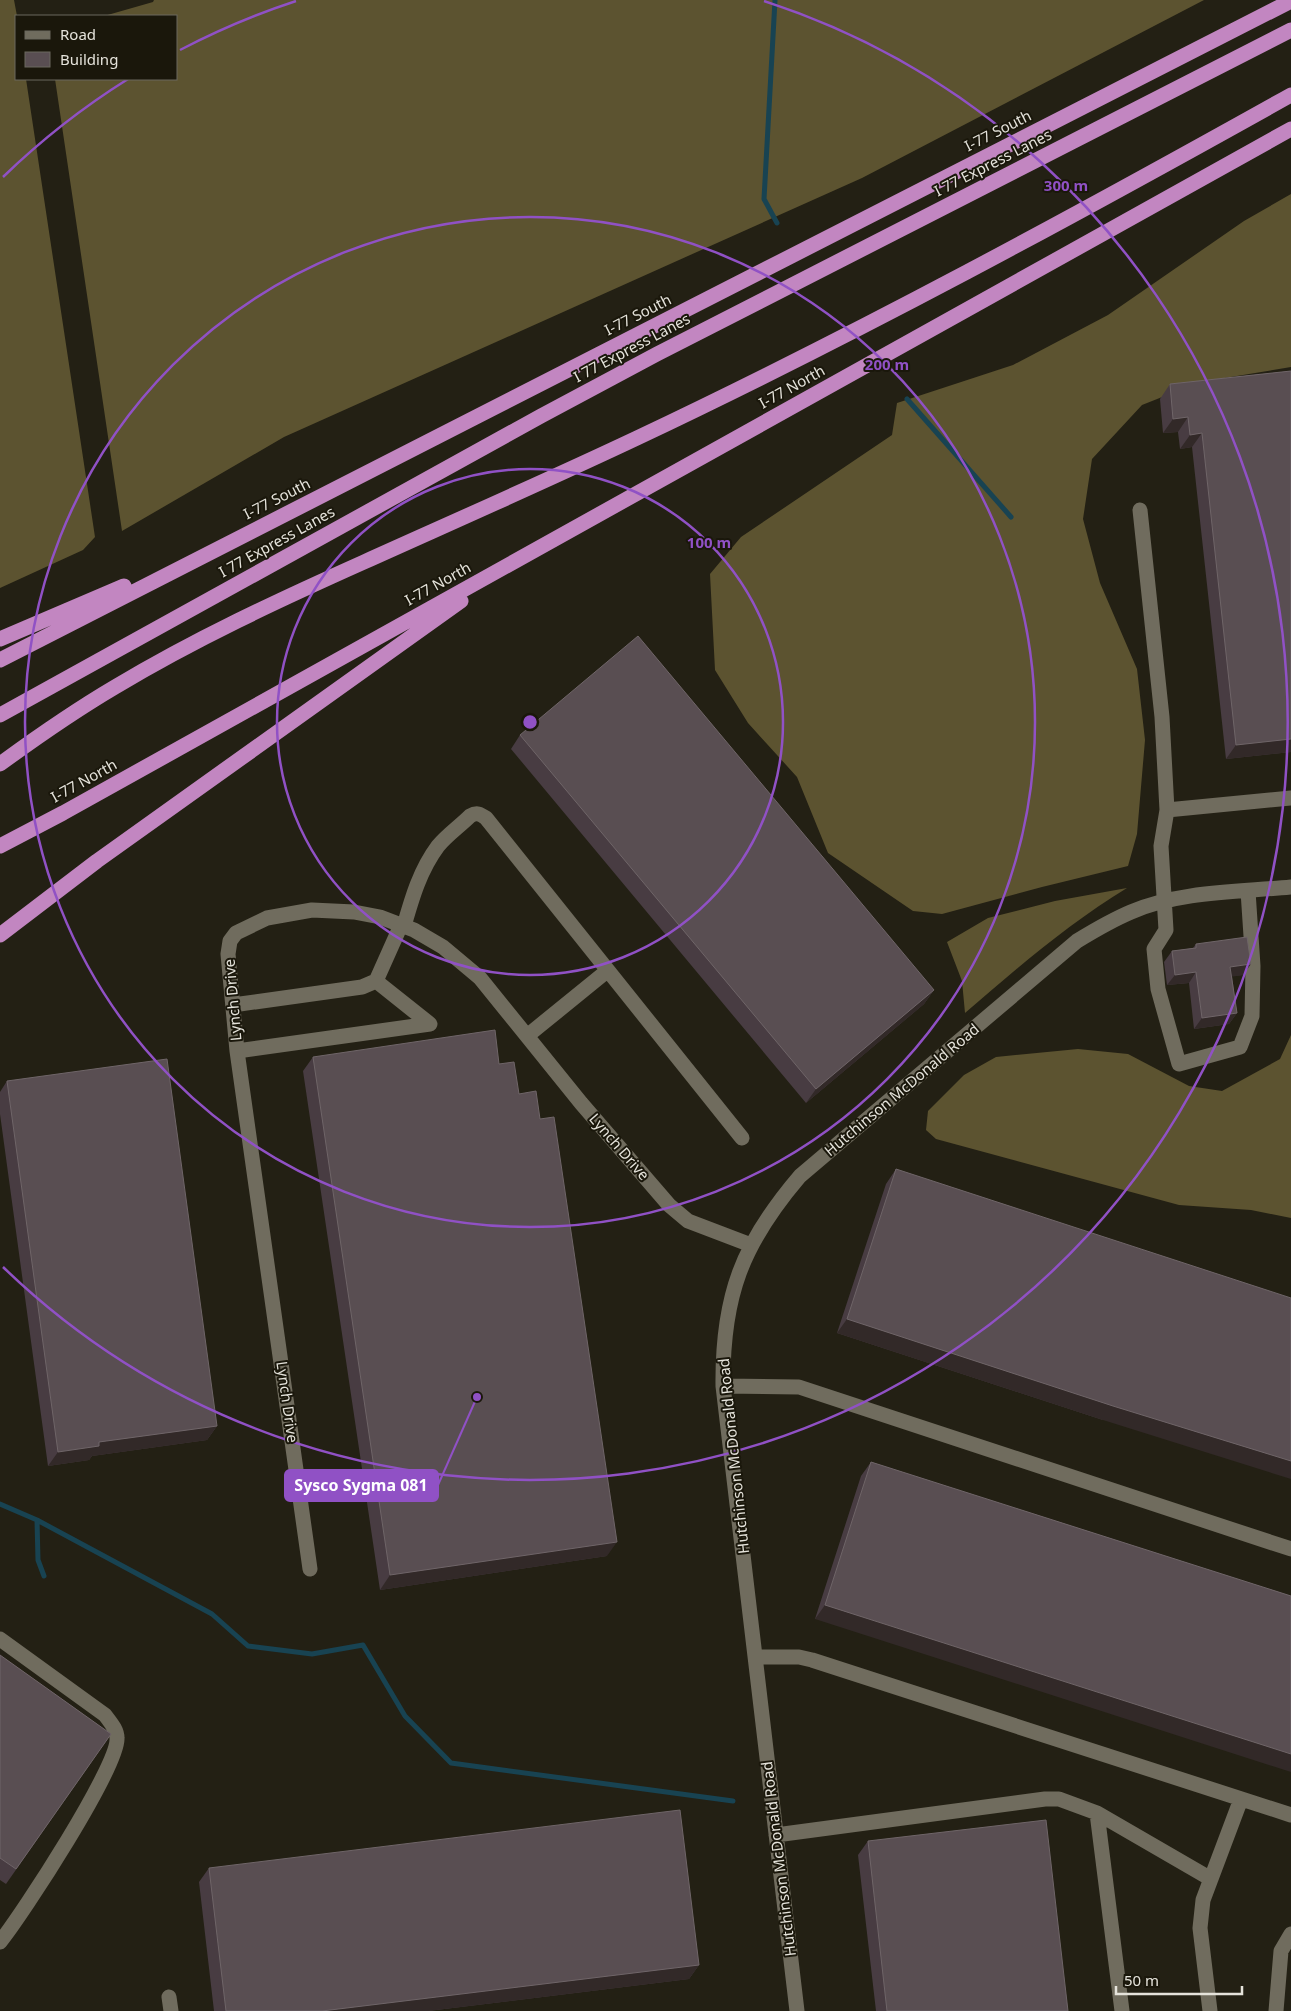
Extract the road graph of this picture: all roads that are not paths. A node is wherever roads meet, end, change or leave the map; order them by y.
1 (1291, 1) edge
2 (1291, 30) edge
3 (1291, 95) edge
4 (1291, 129) edge
5 (1140, 510) dead end
6 (243, 536) junction
7 (522, 558) junction
8 (0, 639) edge
9 (0, 660) edge
10 (0, 716) edge
11 (0, 764) edge
12 (1291, 798) edge
13 (1167, 810) junction
14 (0, 846) edge
15 (1291, 887) edge
16 (1248, 891) junction
17 (1163, 902) junction
18 (402, 925) junction
19 (0, 935) edge
20 (607, 971) junction
21 (376, 980) junction
22 (233, 1005) junction
23 (527, 1036) junction
24 (237, 1051) junction
25 (742, 1138) dead end
26 (751, 1245) junction
27 (723, 1386) junction
28 (1291, 1549) edge
29 (310, 1570) dead end
30 (0, 1639) edge
31 (755, 1657) junction
32 (1241, 1799) junction
33 (1097, 1813) junction
34 (1291, 1815) edge
35 (776, 1835) junction
36 (1211, 1880) junction
37 (1291, 1934) edge
38 (0, 1942) edge
39 (797, 2011) edge
40 (1122, 2011) edge
41 (1210, 2011) edge
42 (1276, 2011) edge

1 - 6 highway, I-77 South
2 - 10 highway, I 77 Express Lanes
3 - 11 highway
4 - 7 highway, I-77 North
5 - 13 street
6 - 8 highway
6 - 9 highway, I-77 South
7 - 14 highway, I-77 North
7 - 19 highway
12 - 13 street
13 - 17 street
15 - 16 street, Hutchinson McDonald Road
16 - 17 street, Hutchinson McDonald Road
16 - 17 street
17 - 26 street, Hutchinson McDonald Road
18 - 20 street
18 - 21 street
18 - 22 street, Lynch Drive
18 - 23 street, Lynch Drive
20 - 23 street
20 - 25 street
21 - 22 street
21 - 24 street
22 - 24 street, Lynch Drive
23 - 26 street, Lynch Drive
24 - 29 street, Lynch Drive
26 - 27 street, Hutchinson McDonald Road
27 - 28 street
27 - 31 street, Hutchinson McDonald Road
30 - 38 street
31 - 32 street
31 - 35 street, Hutchinson McDonald Road
32 - 34 street
32 - 36 street
33 - 35 street
33 - 36 street
33 - 40 street
35 - 39 street, Hutchinson McDonald Road
36 - 41 street
37 - 42 street

